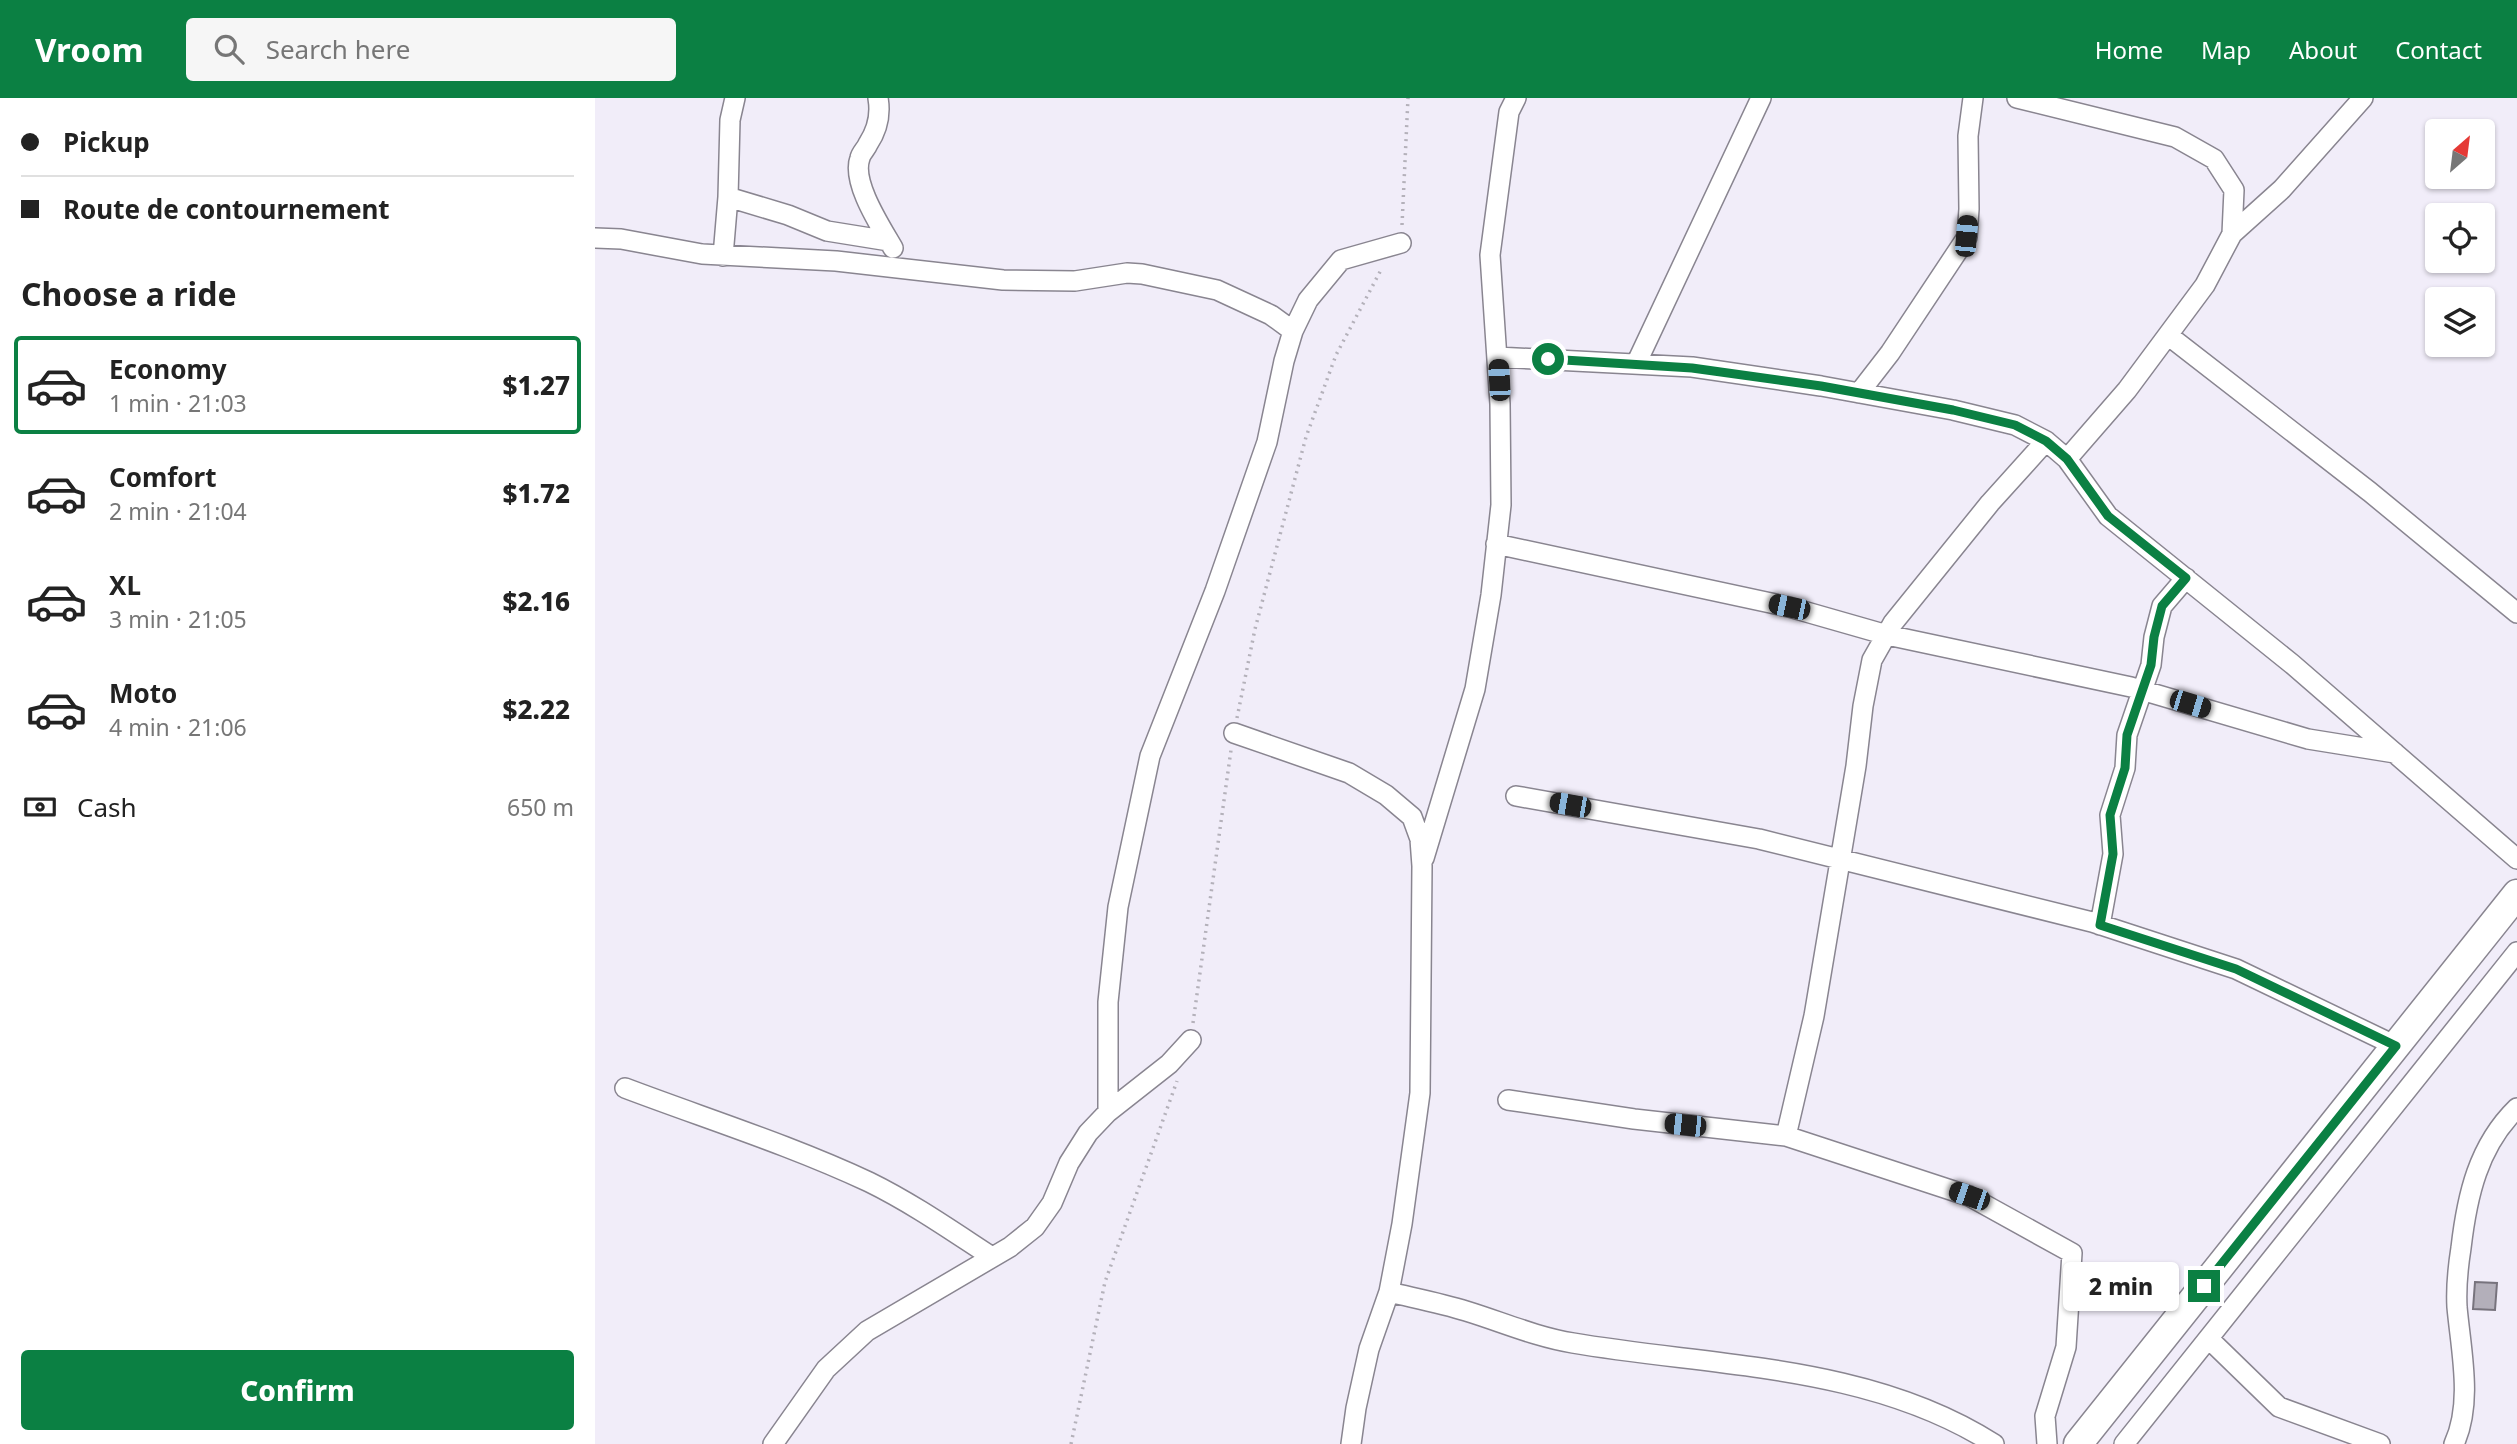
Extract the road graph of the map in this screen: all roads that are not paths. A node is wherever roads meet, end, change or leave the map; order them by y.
1 (735, 98) edge
2 (878, 98) edge
3 (1516, 98) edge
4 (1761, 98) edge
5 (1973, 98) edge
6 (2017, 98) edge
7 (2363, 98) edge
8 (728, 197) junction
9 (2232, 234) junction
10 (595, 238) edge
11 (889, 241) junction
12 (1401, 243) road end
13 (723, 256) junction
14 (903, 268) junction
15 (1293, 331) junction
16 (2169, 336) junction
17 (1497, 357) junction
18 (1636, 364) junction
19 (1860, 393) junction
20 (2046, 441) junction
21 (2067, 459) junction
22 (1496, 544) junction
23 (2186, 578) junction
24 (2517, 613) edge
25 (1887, 635) junction
26 (2143, 690) junction
27 (1234, 733) road end
28 (2396, 753) junction
29 (1516, 796) dead end
30 (2517, 859) edge
31 (1841, 860) junction
32 (1422, 866) junction
33 (2517, 894) edge
34 (2100, 925) junction
35 (2517, 953) edge
36 (1191, 1040) road end
37 (2396, 1046) junction
38 (625, 1088) dead end
39 (1508, 1100) dead end
40 (2517, 1108) edge
41 (1108, 1112) junction
42 (1786, 1136) junction
43 (992, 1257) junction
44 (1389, 1292) junction
45 (2209, 1339) junction
46 (773, 1444) edge
47 (1351, 1444) edge
48 (1994, 1444) edge
49 (2047, 1444) edge
50 (2078, 1444) edge
51 (2124, 1444) edge
52 (2380, 1444) edge
53 (2454, 1444) edge

1 - 8 street
2 - 11 street
3 - 17 street
4 - 18 street
5 - 19 street
6 - 9 street
7 - 9 street
8 - 11 street
8 - 13 street
9 - 16 street
10 - 13 street
11 - 14 street
12 - 15 street
13 - 14 street
14 - 15 street
15 - 41 street
16 - 21 street
16 - 24 street
17 - 18 street
17 - 22 street
18 - 19 street
19 - 20 street
20 - 21 street
20 - 25 street
21 - 23 street
22 - 25 street
22 - 32 street
23 - 26 street
23 - 28 street
25 - 26 street
25 - 31 street
26 - 28 street
26 - 34 street
27 - 32 street
28 - 30 street
29 - 31 street
31 - 34 street
31 - 42 street
32 - 44 street
33 - 37 street
34 - 37 street
35 - 45 street
36 - 41 street
37 - 50 street
38 - 43 street
39 - 42 street
40 - 53 street
41 - 43 street
42 - 49 street
43 - 46 street
44 - 47 street
44 - 48 street
45 - 51 street
45 - 52 street

